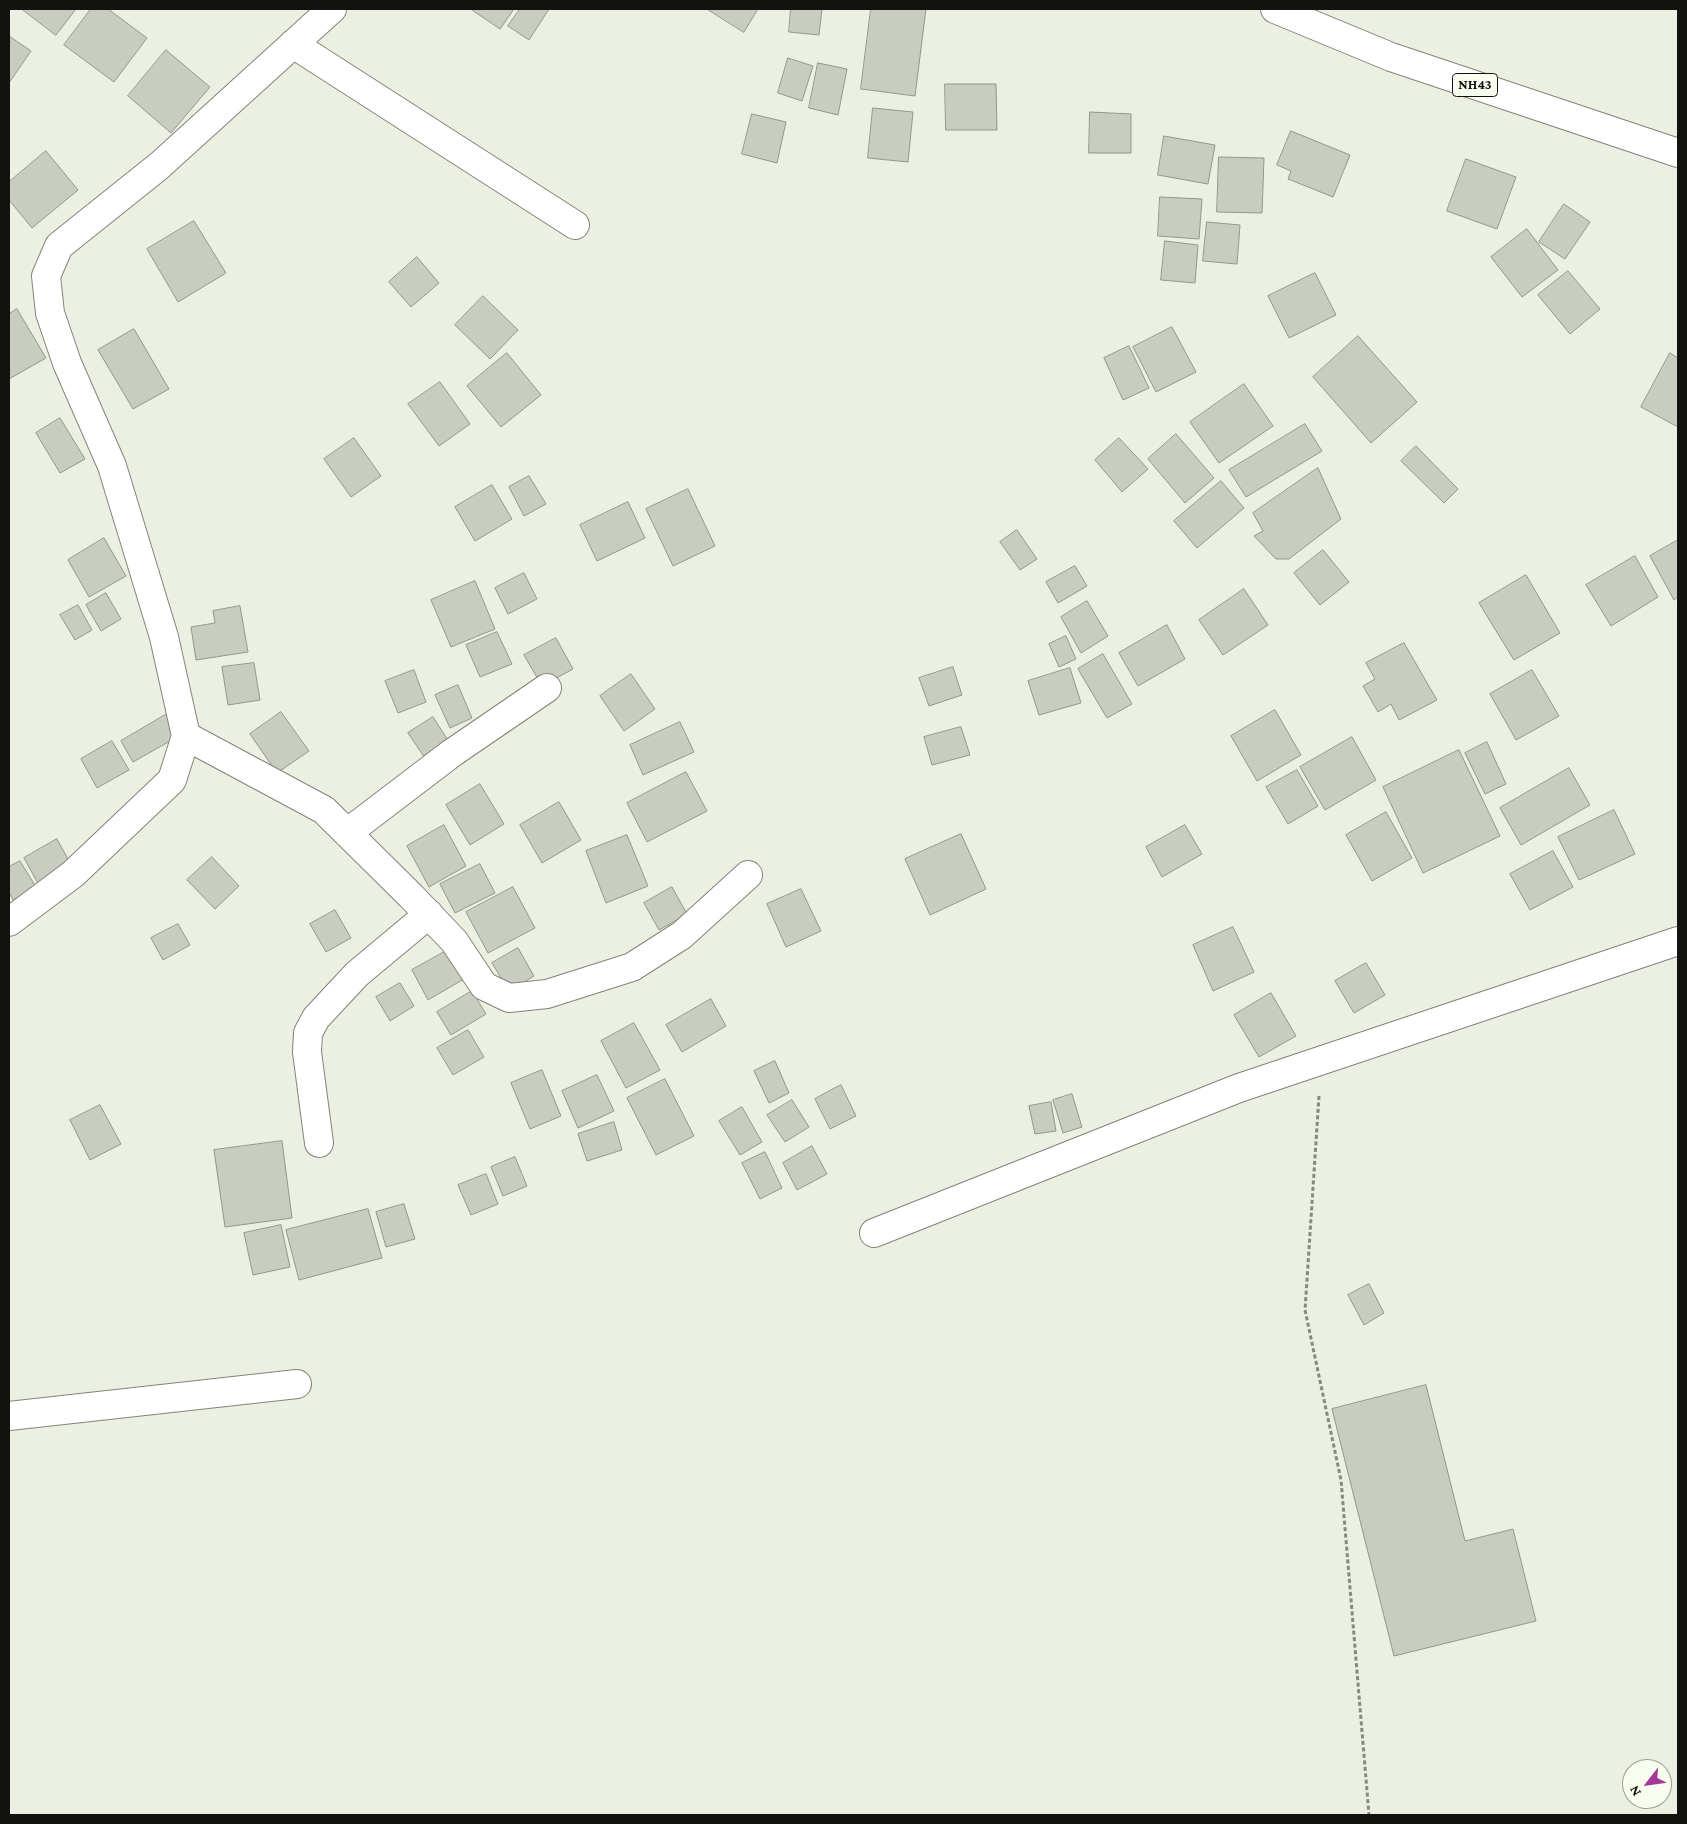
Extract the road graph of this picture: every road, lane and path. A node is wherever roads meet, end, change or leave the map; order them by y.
1 (332, 9) edge
2 (1275, 9) edge
3 (293, 44) junction
4 (1678, 153) edge
5 (576, 225) dead end
6 (547, 688) dead end
7 (186, 736) junction
8 (347, 833) junction
9 (748, 875) dead end
10 (429, 914) junction
11 (9, 922) edge
12 (1678, 940) edge
13 (1322, 1060) junction
14 (319, 1143) dead end
15 (874, 1233) dead end
16 (296, 1384) dead end
17 (9, 1416) edge
18 (1369, 1815) edge

1 - 3 main road
2 - 4 main road, NH43
3 - 5 main road
3 - 7 main road
6 - 8 main road
7 - 8 main road
7 - 11 main road
8 - 10 main road
9 - 10 main road
10 - 14 main road
12 - 13 main road
13 - 15 main road
13 - 18 path
16 - 17 main road

